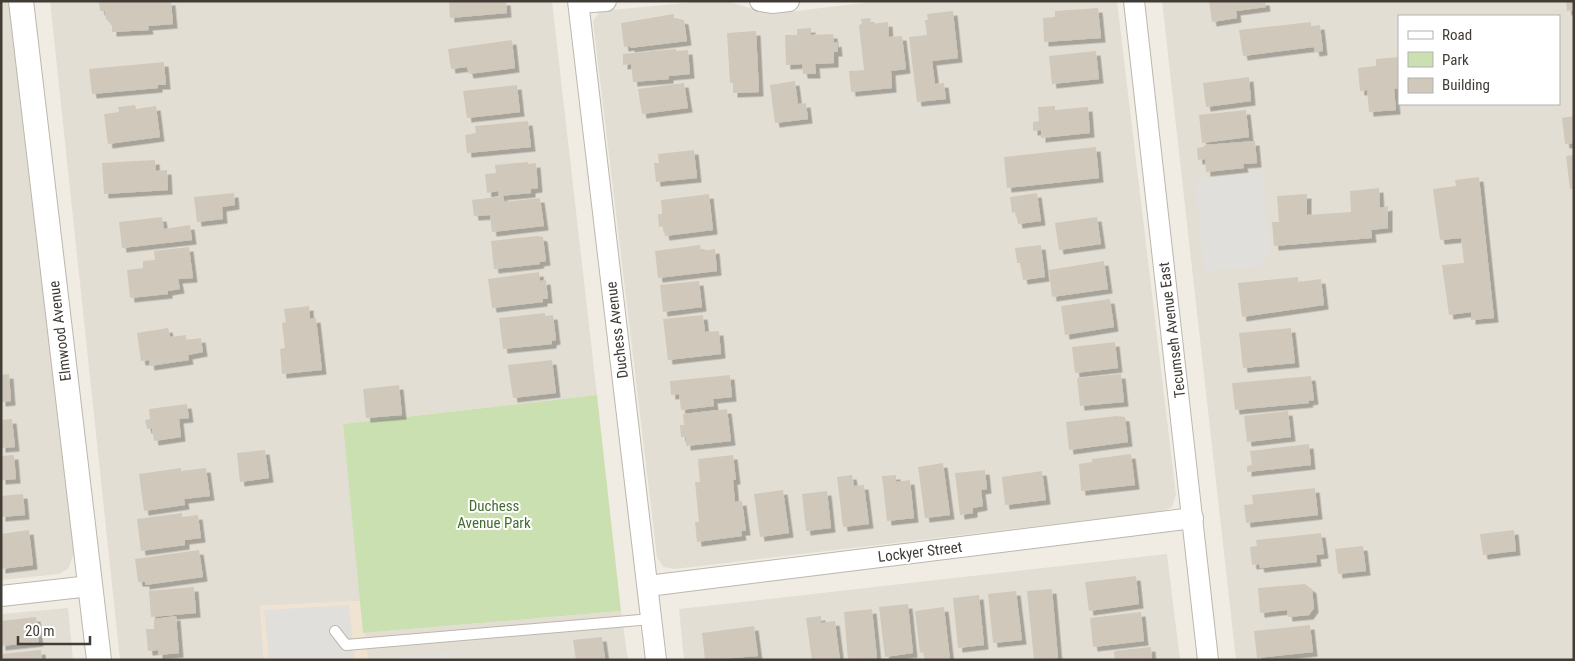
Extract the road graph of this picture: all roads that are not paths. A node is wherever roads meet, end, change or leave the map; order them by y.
1 (21, 1) edge
2 (606, 1) edge
3 (760, 1) edge
4 (789, 1) edge
5 (1134, 1) edge
6 (579, 2) edge
7 (1193, 518) junction
8 (90, 586) junction
9 (648, 586) junction
10 (1, 596) edge
11 (652, 619) junction
12 (335, 631) dead end
13 (99, 660) edge
14 (656, 660) edge
15 (1208, 660) edge

1 - 8 street, Elmwood Avenue
2 - 6 street
3 - 4 street
5 - 7 street, Tecumseh Avenue East
6 - 9 street, Duchess Avenue
7 - 9 street, Lockyer Street
7 - 15 street, Tecumseh Avenue East
8 - 10 street
8 - 13 street, Elmwood Avenue
9 - 11 street, Duchess Avenue
11 - 12 lane
11 - 14 street, Duchess Avenue

